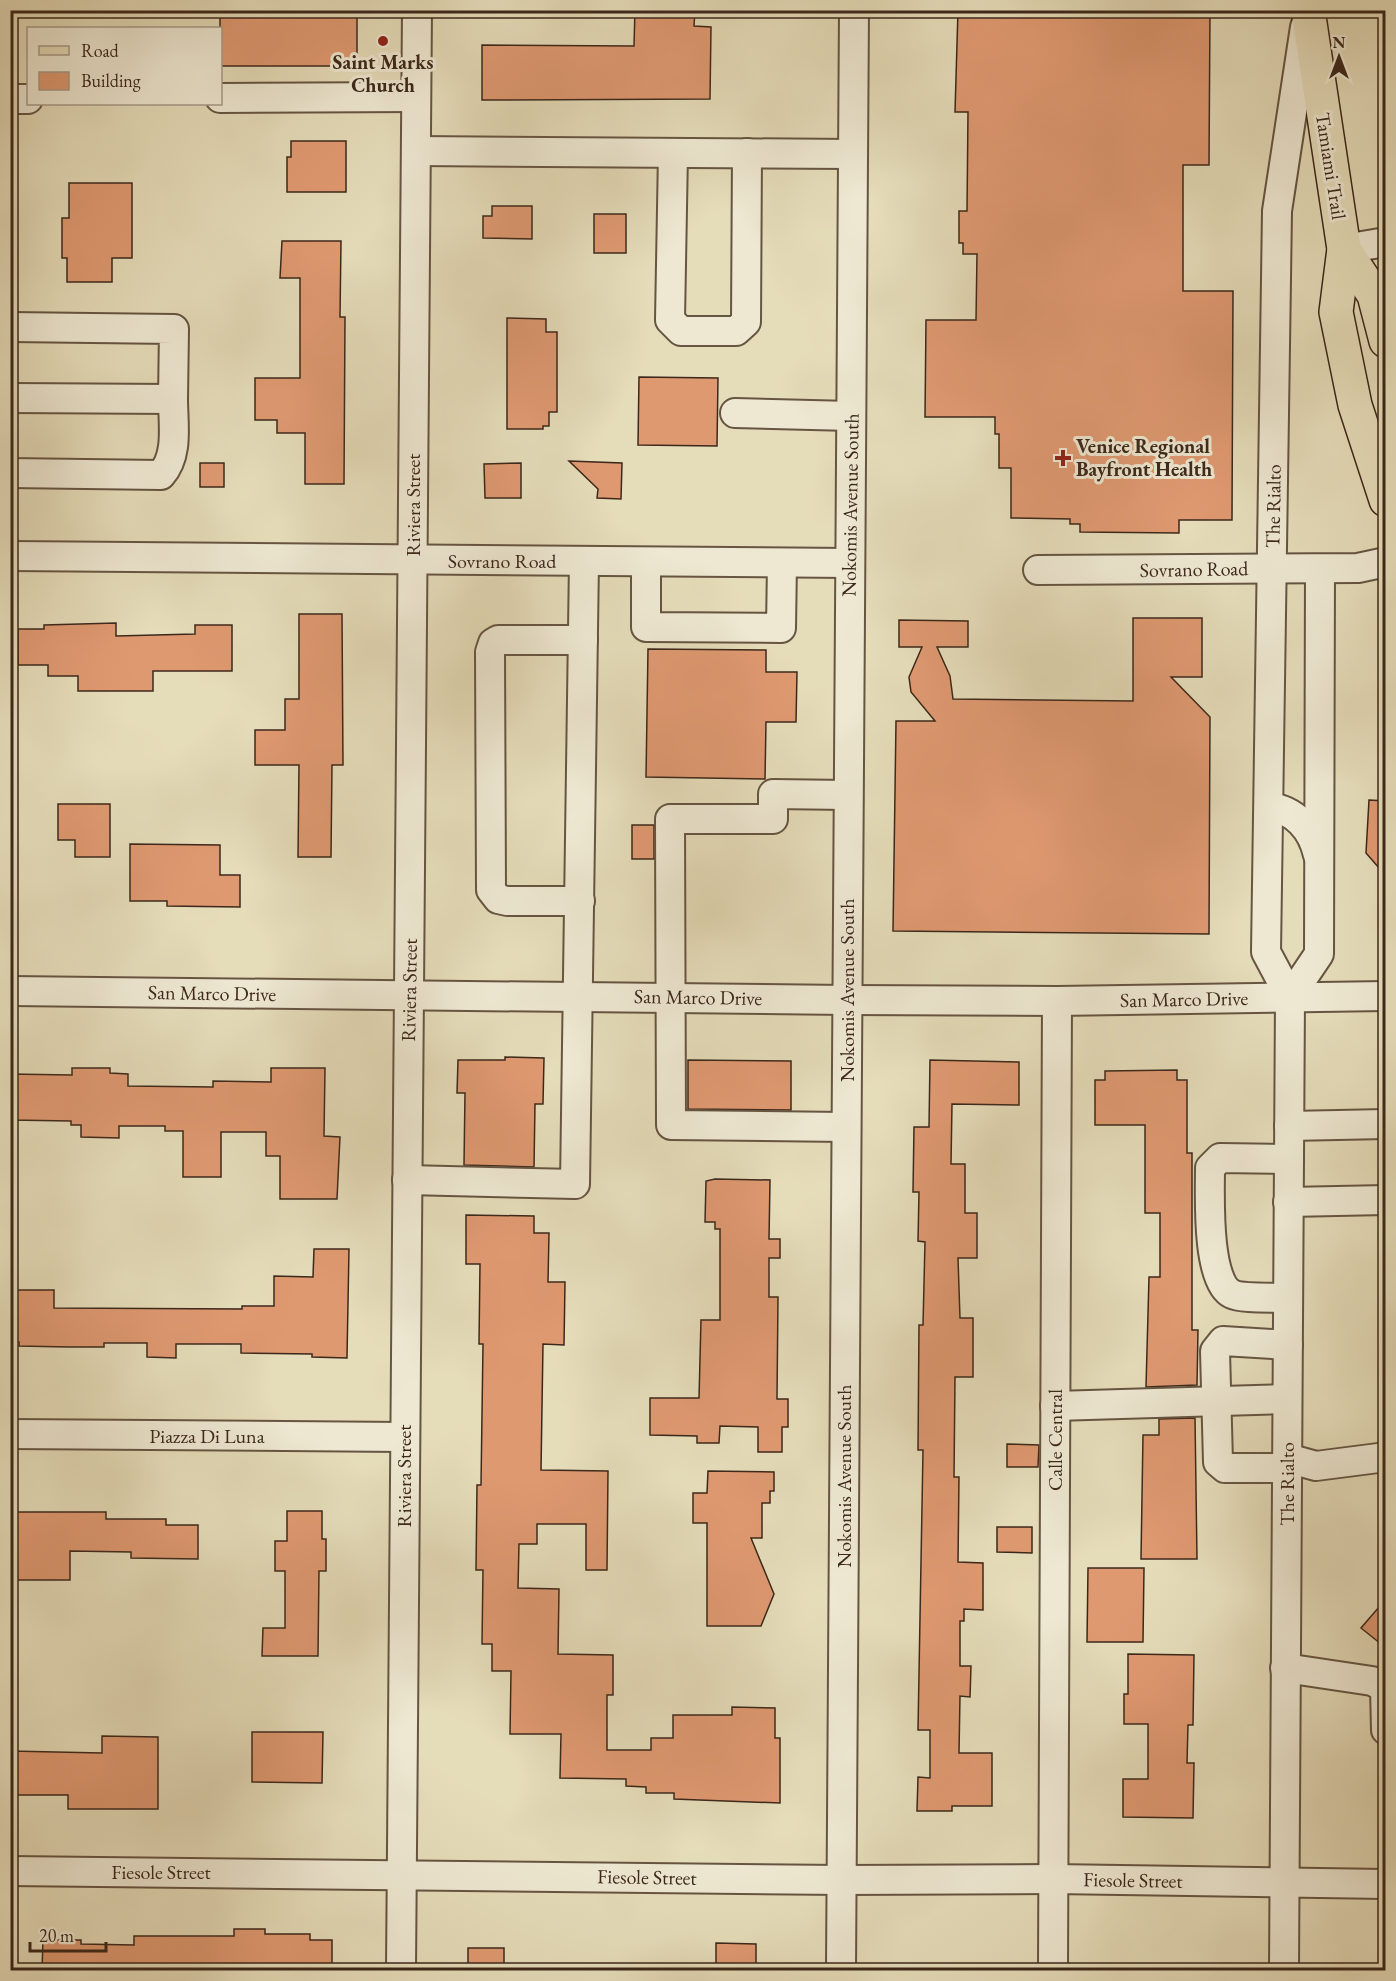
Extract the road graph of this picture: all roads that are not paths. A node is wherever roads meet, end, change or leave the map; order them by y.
1 (417, 10) edge
2 (854, 10) edge
3 (1308, 10) edge
4 (416, 97) junction
5 (222, 98) edge
6 (10, 99) edge
7 (27, 99) edge
8 (416, 151) junction
9 (673, 153) junction
10 (747, 153) junction
11 (853, 154) junction
12 (1386, 242) edge
13 (1344, 249) junction
14 (10, 327) edge
15 (1386, 341) edge
16 (10, 398) edge
17 (173, 399) junction
18 (735, 413) dead end
19 (851, 416) junction
20 (10, 473) edge
21 (1386, 500) edge
22 (10, 556) edge
23 (412, 561) junction
24 (584, 561) junction
25 (646, 562) junction
26 (1386, 562) edge
27 (782, 563) junction
28 (850, 563) junction
29 (1272, 568) junction
30 (1320, 568) junction
31 (1038, 570) dead end
32 (583, 640) junction
33 (848, 795) junction
34 (1269, 807) junction
35 (1319, 863) junction
36 (580, 901) junction
37 (10, 991) edge
38 (409, 994) junction
39 (578, 995) junction
40 (1386, 996) edge
41 (672, 997) junction
42 (1290, 997) junction
43 (847, 1000) junction
44 (1057, 1001) junction
45 (1386, 1124) edge
46 (1289, 1126) junction
47 (845, 1127) junction
48 (1289, 1159) junction
49 (407, 1180) junction
50 (1386, 1200) edge
51 (1288, 1202) junction
52 (1288, 1298) junction
53 (1288, 1345) junction
54 (1287, 1399) junction
55 (1216, 1401) junction
56 (1055, 1406) junction
57 (10, 1434) edge
58 (404, 1437) junction
59 (1386, 1457) edge
60 (1287, 1463) junction
61 (1285, 1668) junction
62 (1385, 1688) edge
63 (1386, 1730) edge
64 (10, 1871) edge
65 (402, 1874) junction
66 (1053, 1879) junction
67 (842, 1880) junction
68 (1284, 1882) junction
69 (1386, 1884) edge
70 (401, 1971) edge
71 (841, 1971) edge
72 (1053, 1971) edge
73 (1284, 1971) edge

1 - 4 street, Riviera Street
2 - 11 street, Nokomis Avenue South
3 - 13 main road, Tamiami Trail
3 - 29 street, The Rialto
4 - 5 street
4 - 8 street, Riviera Street
6 - 7 street
8 - 9 street
8 - 23 street, Riviera Street
9 - 10 street
9 - 10 street
10 - 11 street
11 - 19 street, Nokomis Avenue South
12 - 13 street
13 - 15 main road, Tamiami Trail
13 - 21 main road, Tamiami Trail
14 - 17 street
16 - 17 street
17 - 20 street
18 - 19 street
19 - 28 street, Nokomis Avenue South
22 - 23 street, Sovrano Road
23 - 24 street, Sovrano Road
23 - 38 street, Riviera Street
24 - 25 street, Sovrano Road
24 - 32 street
25 - 27 street, Sovrano Road
25 - 27 street
26 - 30 street, Sovrano Road
27 - 28 street, Sovrano Road
28 - 33 street, Nokomis Avenue South
29 - 30 street, Sovrano Road
29 - 31 street, Sovrano Road
29 - 34 street, The Rialto
30 - 35 street
32 - 36 street
32 - 36 street
33 - 41 street
33 - 43 street, Nokomis Avenue South
34 - 35 street
34 - 42 street, The Rialto
35 - 42 street
36 - 39 street
37 - 38 street, San Marco Drive
38 - 39 street, San Marco Drive
38 - 49 street, Riviera Street
39 - 41 street, San Marco Drive
39 - 49 street
40 - 42 street, San Marco Drive
41 - 43 street, San Marco Drive
41 - 47 street
42 - 44 street, San Marco Drive
42 - 46 street, The Rialto
43 - 44 street, San Marco Drive
43 - 47 street, Nokomis Avenue South
44 - 56 street, Calle Central
45 - 46 street
46 - 48 street, The Rialto
47 - 67 street, Nokomis Avenue South
48 - 51 street, The Rialto
48 - 52 street
49 - 58 street, Riviera Street
50 - 51 street
51 - 52 street, The Rialto
52 - 53 street, The Rialto
53 - 54 street, The Rialto
53 - 55 street
54 - 55 street
54 - 60 street, The Rialto
55 - 56 street
55 - 60 street
56 - 66 street, Calle Central
57 - 58 street, Piazza Di Luna
58 - 65 street, Riviera Street
59 - 60 street
60 - 61 street, The Rialto
61 - 62 street
61 - 68 street, The Rialto
62 - 63 street
64 - 65 street, Fiesole Street
65 - 67 street, Fiesole Street
65 - 70 street, Riviera Street
66 - 67 street, Fiesole Street
66 - 68 street, Fiesole Street
66 - 72 street, Calle Central
67 - 71 street, Nokomis Avenue South
68 - 69 street, Fiesole Street
68 - 73 street, The Rialto

